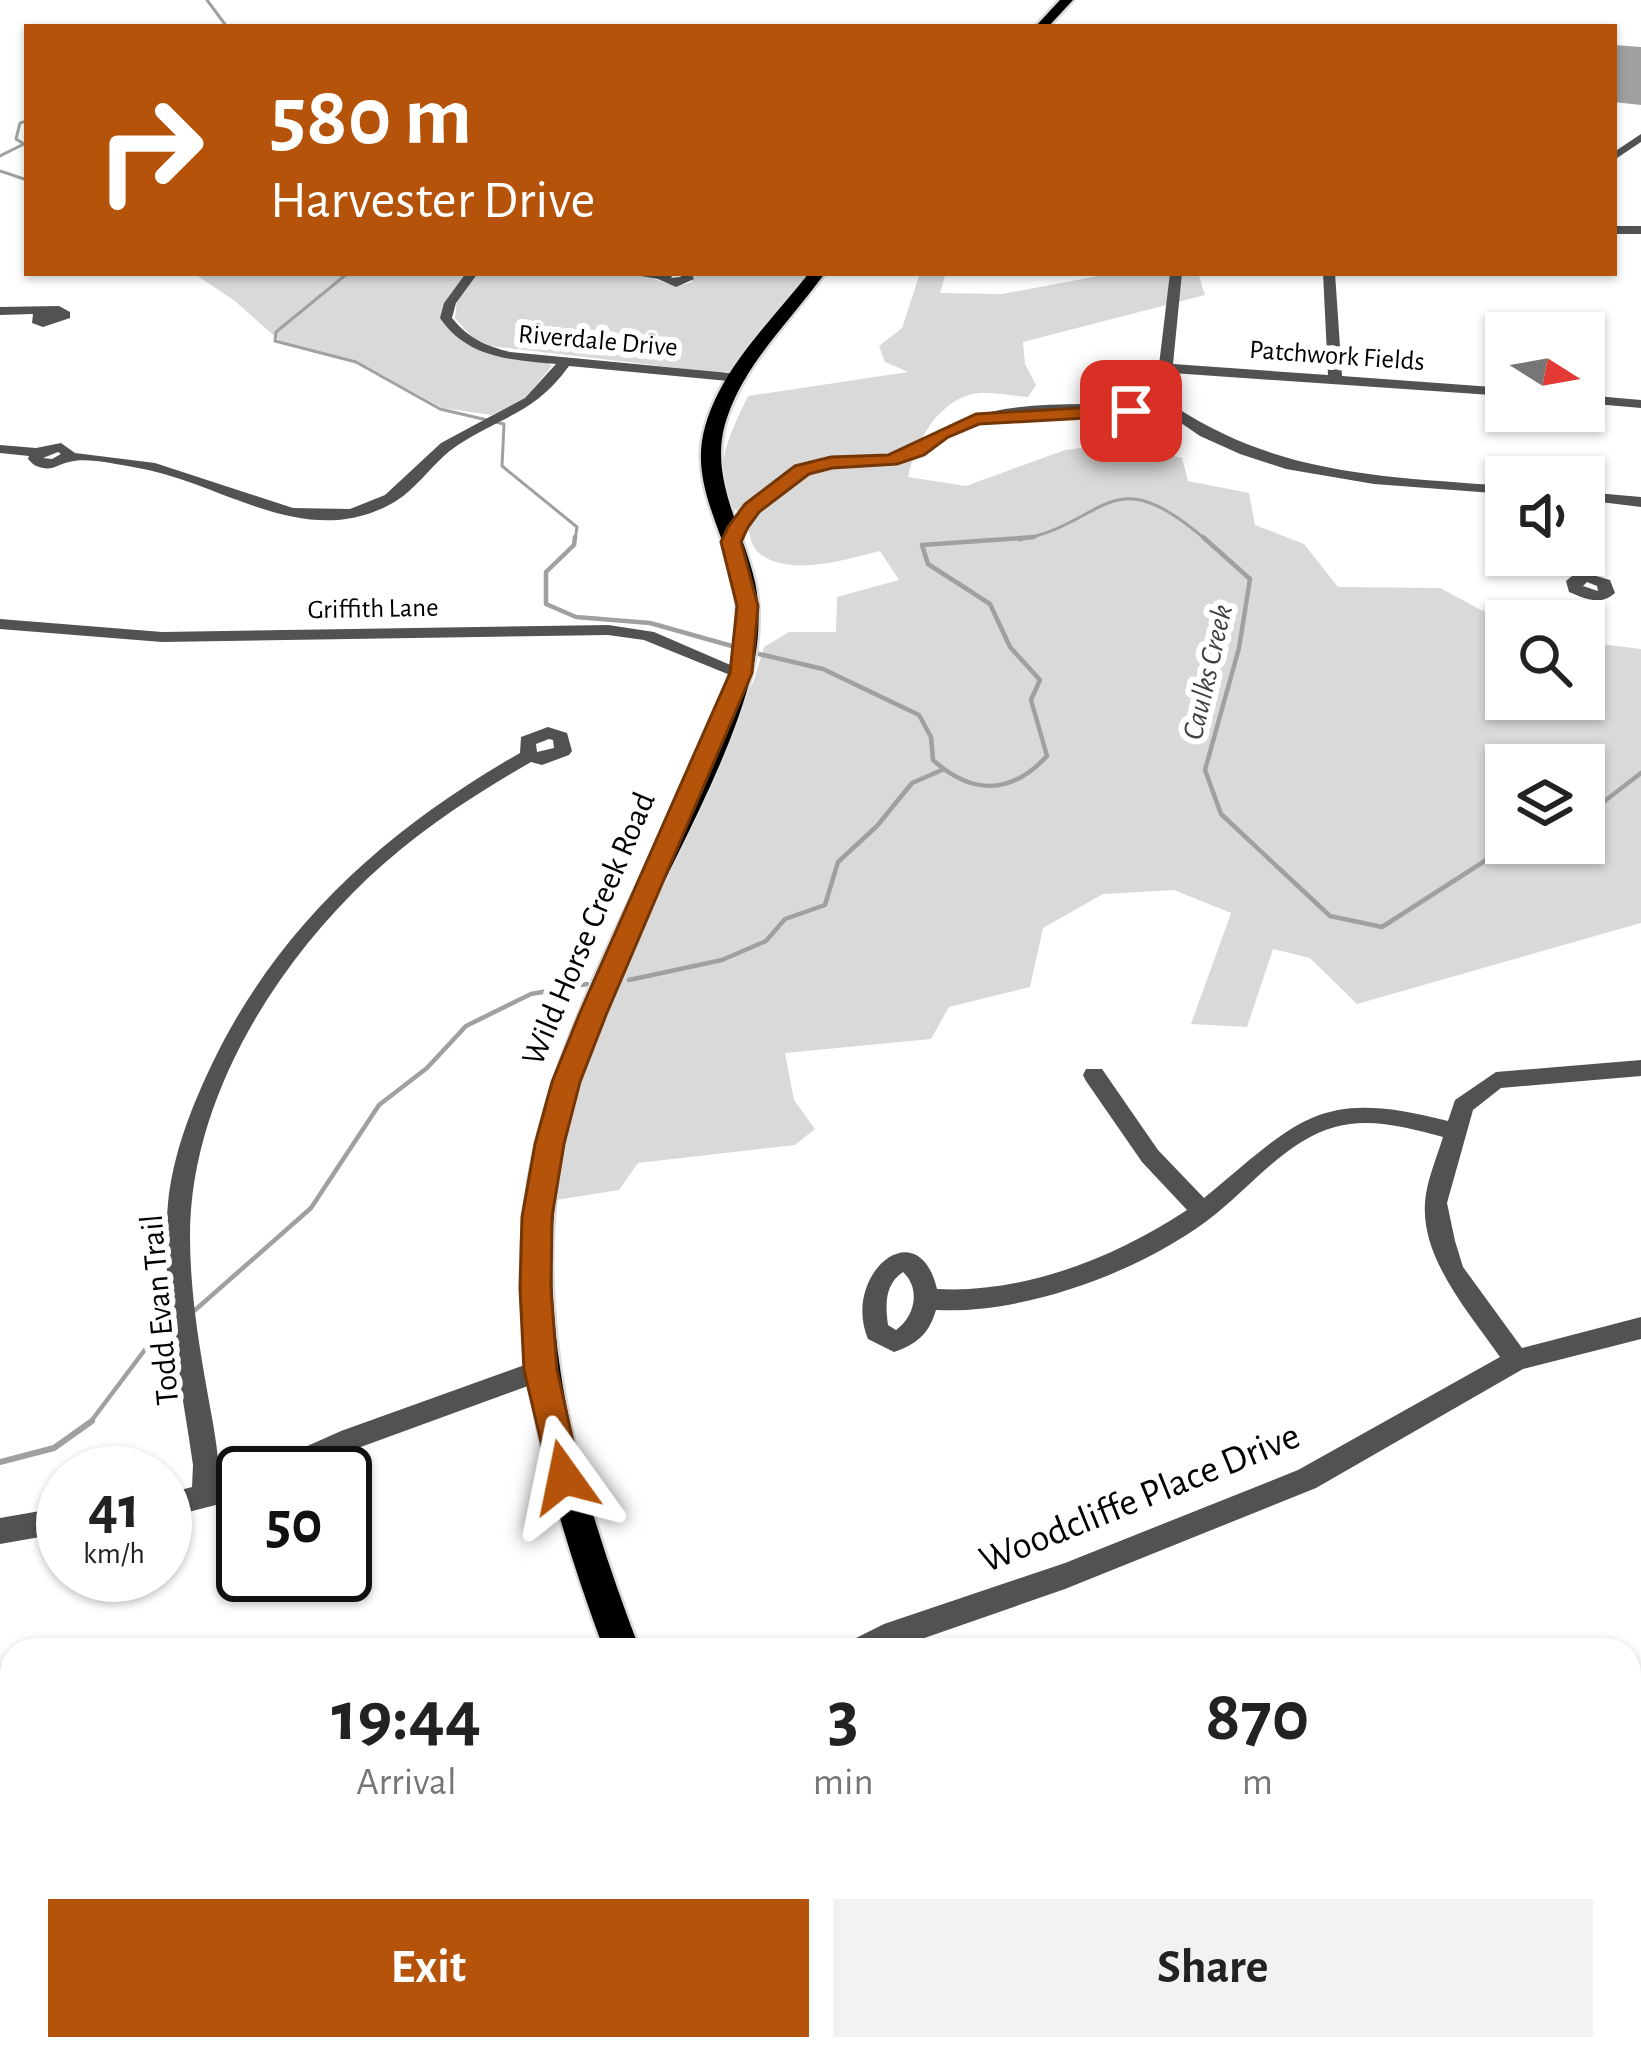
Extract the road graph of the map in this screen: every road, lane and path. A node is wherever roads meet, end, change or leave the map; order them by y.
1 (1067, 0) edge
2 (1044, 24) edge
3 (470, 276) edge
4 (666, 276) edge
5 (686, 276) edge
6 (815, 276) edge
7 (1176, 276) edge
8 (1329, 276) edge
9 (0, 311) edge
10 (40, 314) dead end
11 (566, 360) junction
12 (1165, 368) junction
13 (1335, 377) junction
14 (739, 378) junction
15 (1485, 390) edge
16 (1605, 401) edge
17 (1641, 404) edge
18 (1168, 408) junction
19 (0, 449) edge
20 (1485, 488) edge
21 (1605, 498) edge
22 (715, 500) junction
23 (1641, 502) edge
24 (752, 508) junction
25 (731, 542) junction
26 (0, 624) edge
27 (742, 668) junction
28 (529, 755) dead end
29 (1641, 1068) edge
30 (1094, 1075) dead end
31 (1453, 1131) junction
32 (1203, 1211) junction
33 (924, 1299) dead end
34 (1641, 1328) edge
35 (1517, 1360) junction
36 (541, 1370) junction
37 (335, 1446) edge
38 (216, 1494) edge
39 (205, 1497) junction
40 (192, 1500) edge
41 (36, 1525) edge
42 (0, 1531) edge
43 (617, 1638) edge
44 (884, 1638) edge

1 - 2 main road
3 - 11 street, Riverdale Drive
4 - 5 street
6 - 14 main road, Wild Horse Creek Road
7 - 12 street
8 - 13 street
9 - 10 street
11 - 14 street, Riverdale Drive
11 - 19 street
12 - 13 street, Patchwork Fields
12 - 18 street
13 - 15 street, Patchwork Fields
14 - 22 main road, Wild Horse Creek Road
16 - 17 street
18 - 20 street
18 - 24 street
21 - 23 street
22 - 24 street
22 - 25 main road, Wild Horse Creek Road
24 - 25 street
25 - 27 main road, Wild Horse Creek Road
26 - 27 street, Griffith Lane
27 - 36 main road, Wild Horse Creek Road
28 - 39 street, Todd Evan Trail
29 - 31 street
30 - 32 street
31 - 32 street
31 - 35 street
32 - 33 street
34 - 35 street, Woodcliffe Place Drive
35 - 44 street, Woodcliffe Place Drive
36 - 37 street
36 - 43 main road, Wild Horse Creek Road
38 - 39 street
39 - 40 street
41 - 42 street

